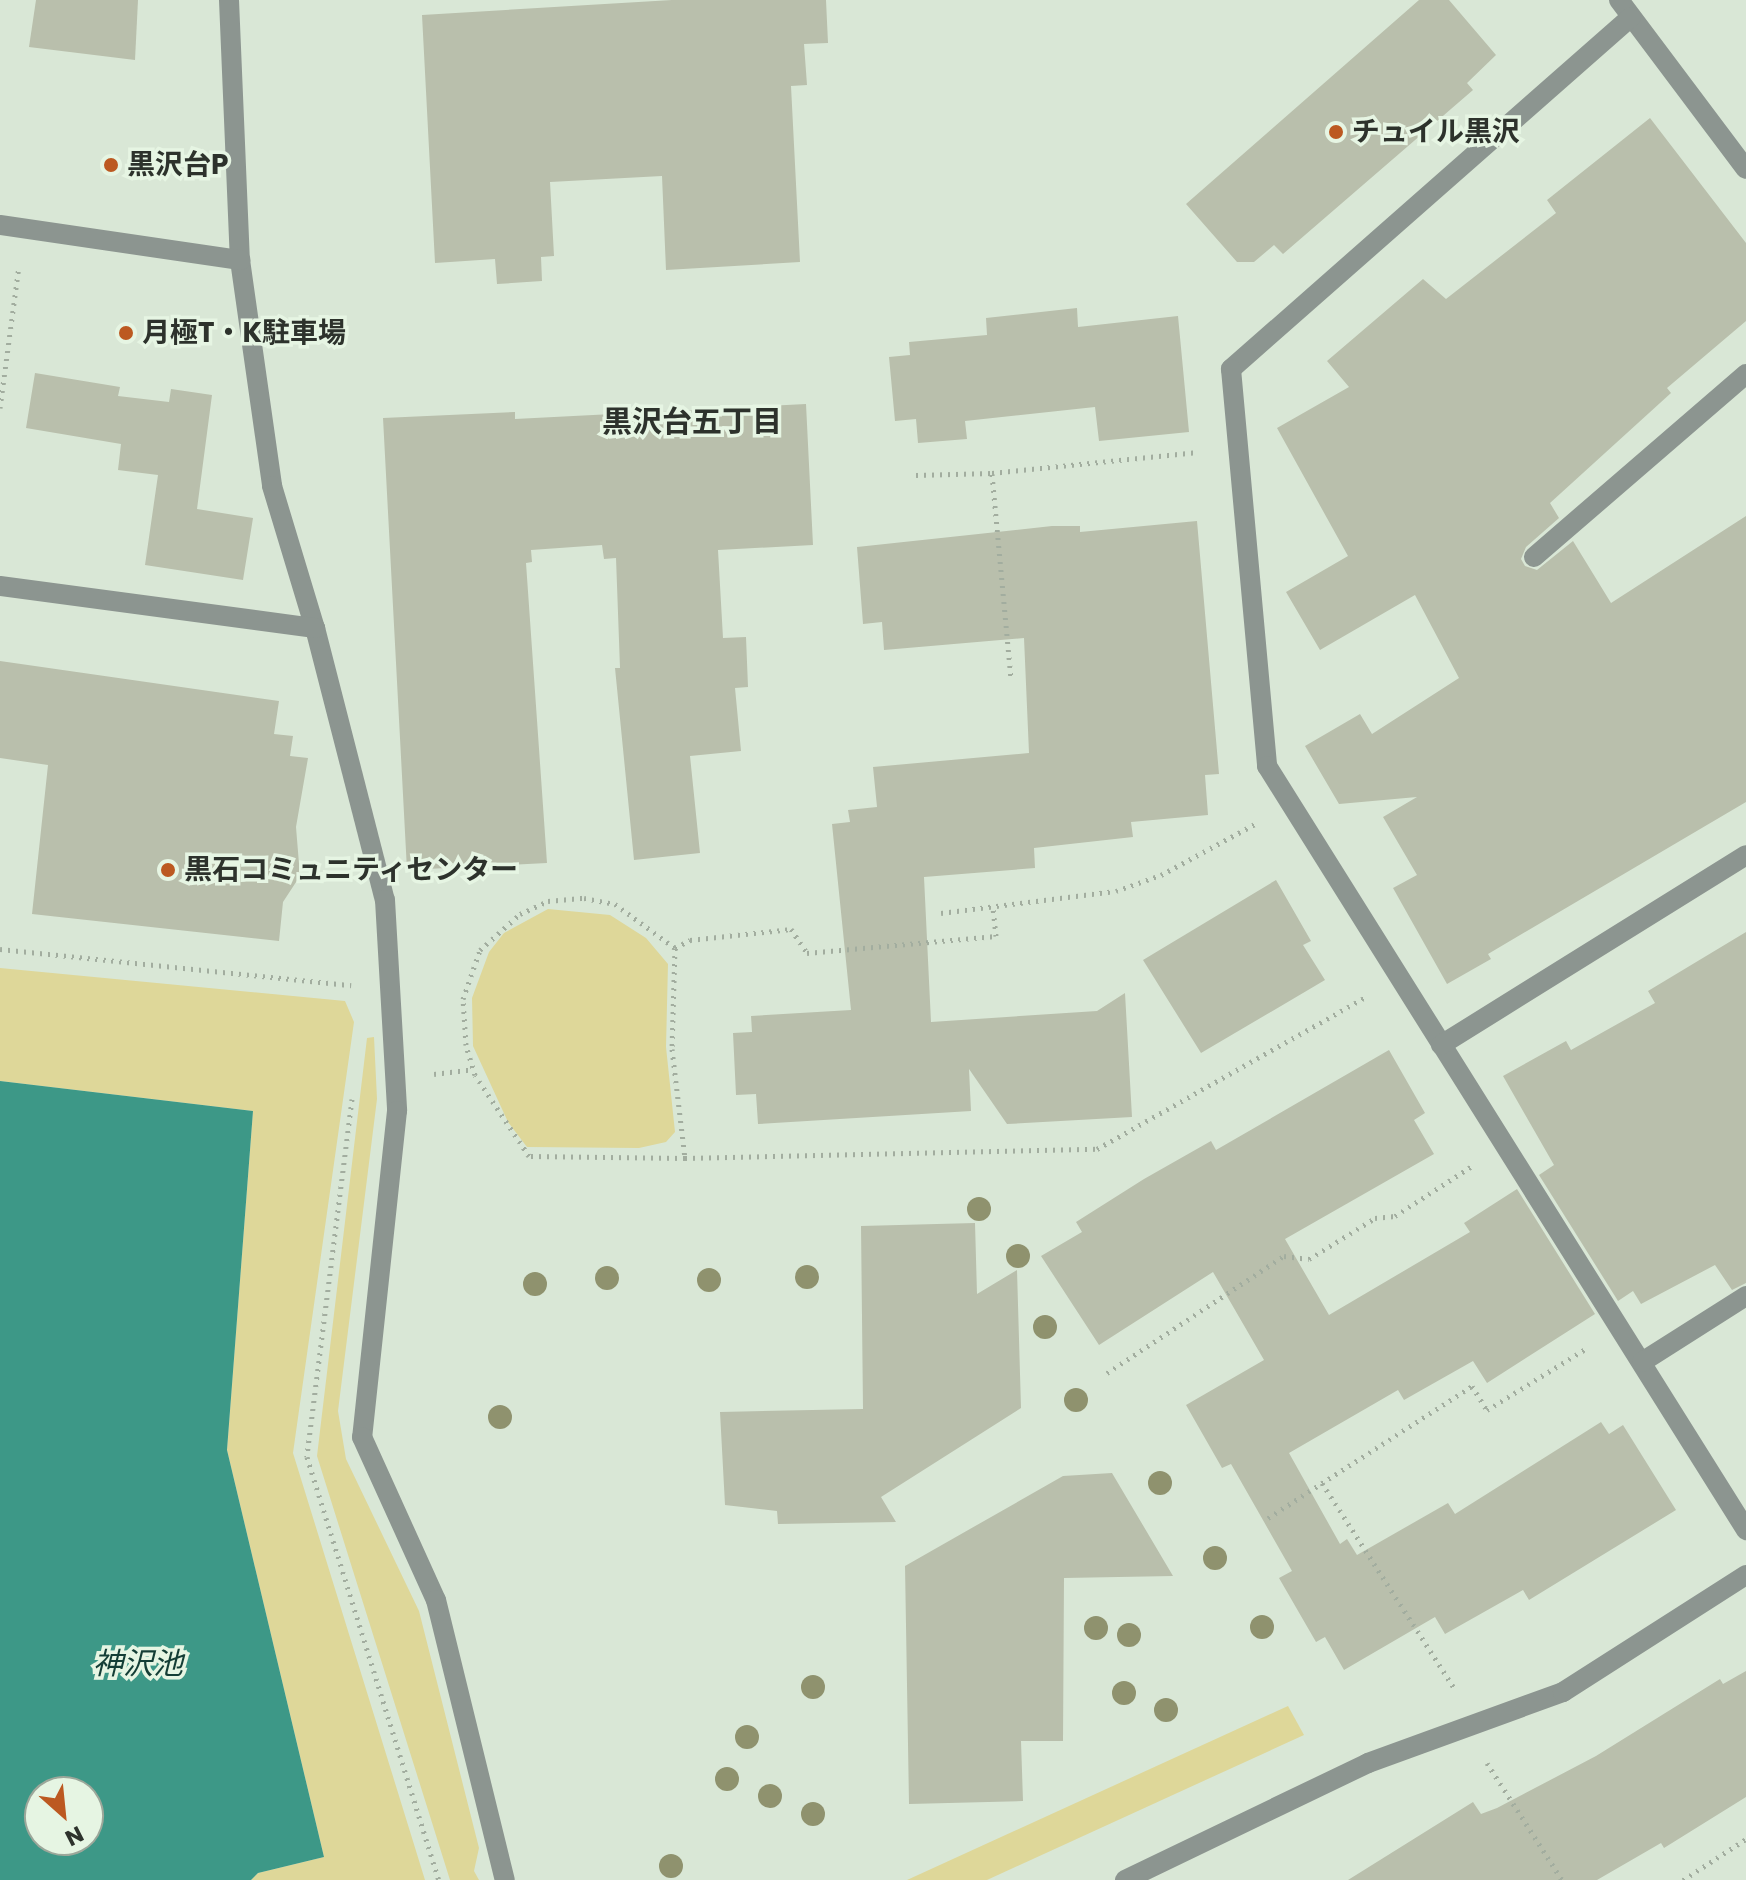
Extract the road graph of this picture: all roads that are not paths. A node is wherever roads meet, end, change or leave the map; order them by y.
1 (229, 0) edge
2 (1625, 8) edge
3 (1746, 169) edge
4 (0, 225) edge
5 (240, 260) junction
6 (1746, 374) edge
7 (1534, 557) dead end
8 (0, 586) edge
9 (315, 628) junction
10 (1746, 855) edge
11 (1441, 1045) junction
12 (1746, 1296) edge
13 (1642, 1362) junction
14 (1746, 1530) edge
15 (1746, 1575) edge
16 (505, 1880) edge
17 (1125, 1880) edge

1 - 5 street
2 - 3 street
2 - 11 street
4 - 5 street
5 - 9 street
6 - 7 street
8 - 9 street
9 - 16 street
10 - 11 street
11 - 13 street
12 - 13 street
13 - 14 street
15 - 17 street

